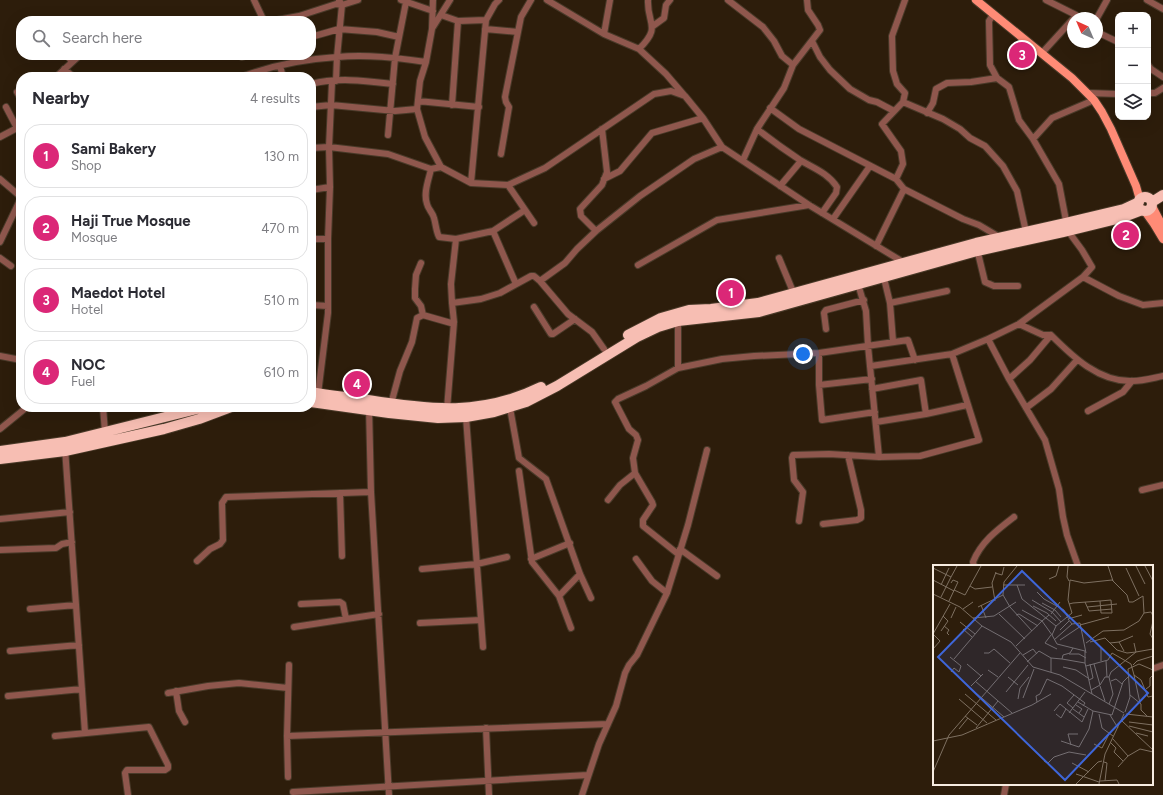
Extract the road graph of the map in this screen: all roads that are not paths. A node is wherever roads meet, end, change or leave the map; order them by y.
1 (254, 0) edge
2 (358, 0) edge
3 (433, 0) edge
4 (450, 0) edge
5 (500, 0) edge
6 (531, 0) edge
7 (547, 0) edge
8 (610, 0) edge
9 (648, 0) edge
10 (670, 0) edge
11 (728, 0) edge
12 (806, 0) edge
13 (904, 0) edge
14 (976, 0) edge
15 (1046, 0) edge
16 (1107, 0) edge
17 (1147, 0) edge
18 (404, 1) edge
19 (341, 3) edge
20 (558, 3) edge
21 (1163, 9) edge
22 (433, 11) junction
23 (1067, 12) edge
24 (1100, 12) edge
25 (441, 15) junction
26 (993, 15) junction
27 (262, 16) edge
28 (299, 16) edge
29 (486, 20) junction
30 (458, 21) junction
31 (653, 26) junction
32 (1067, 26) edge
33 (432, 28) junction
34 (339, 29) junction
35 (485, 29) junction
36 (518, 32) junction
37 (604, 34) junction
38 (1103, 35) edge
39 (316, 36) edge
40 (399, 37) junction
41 (812, 41) junction
42 (1115, 41) edge
43 (640, 49) junction
44 (1042, 53) junction
45 (337, 56) junction
46 (395, 58) junction
47 (316, 59) edge
48 (74, 60) edge
49 (309, 60) edge
50 (72, 62) joint
51 (426, 62) junction
52 (793, 65) junction
53 (280, 66) junction
54 (64, 69) junction
55 (1151, 69) edge
56 (61, 72) edge
57 (68, 72) edge
58 (259, 72) edge
59 (282, 72) edge
60 (1163, 77) edge
61 (997, 78) junction
62 (334, 81) junction
63 (316, 83) edge
64 (393, 84) junction
65 (1163, 88) edge
66 (1088, 93) junction
67 (1151, 93) edge
68 (1115, 94) edge
69 (685, 96) junction
70 (1094, 100) junction
71 (418, 102) junction
72 (903, 102) junction
73 (331, 105) junction
74 (452, 105) junction
75 (316, 106) edge
76 (6, 107) dead end
77 (479, 107) junction
78 (770, 108) junction
79 (417, 109) junction
80 (390, 110) junction
81 (894, 111) junction
82 (927, 113) junction
83 (703, 118) junction
84 (16, 121) edge
85 (16, 127) edge
86 (602, 129) junction
87 (757, 129) junction
88 (388, 135) dead end
89 (0, 137) edge
90 (1033, 139) junction
91 (329, 147) junction
92 (722, 147) junction
93 (316, 148) edge
94 (501, 154) dead end
95 (743, 160) junction
96 (801, 161) junction
97 (870, 166) junction
98 (441, 167) junction
99 (431, 169) junction
100 (0, 179) edge
101 (604, 179) junction
102 (896, 179) junction
103 (471, 183) junction
104 (508, 185) junction
105 (780, 186) junction
106 (330, 187) junction
107 (316, 189) edge
108 (904, 189) junction
109 (16, 191) edge
110 (1163, 195) edge
111 (16, 204) edge
112 (1145, 204) junction
113 (809, 205) junction
114 (525, 210) junction
115 (822, 213) junction
116 (833, 219) junction
117 (534, 222) dead end
118 (1066, 227) junction
119 (1163, 227) edge
120 (493, 231) junction
121 (596, 231) junction
122 (1026, 232) junction
123 (1001, 238) junction
124 (316, 239) edge
125 (328, 239) junction
126 (456, 239) junction
127 (1163, 239) edge
128 (0, 242) edge
129 (876, 246) junction
130 (977, 247) junction
131 (0, 258) edge
132 (779, 258) dead end
133 (904, 262) junction
134 (421, 263) dead end
135 (11, 266) dead end
136 (638, 266) dead end
137 (883, 272) junction
138 (1083, 277) junction
139 (540, 281) junction
140 (516, 284) junction
141 (858, 284) junction
142 (1018, 286) dead end
143 (947, 291) dead end
144 (794, 294) junction
145 (864, 300) junction
146 (452, 303) junction
147 (890, 303) junction
148 (1163, 303) edge
149 (316, 305) edge
150 (328, 306) junction
151 (534, 307) dead end
152 (423, 315) junction
153 (575, 319) junction
154 (678, 321) junction
155 (454, 322) junction
156 (1019, 324) junction
157 (826, 329) dead end
158 (1051, 336) junction
159 (988, 339) junction
160 (893, 341) junction
161 (868, 346) junction
162 (604, 350) junction
163 (819, 353) junction
164 (952, 354) junction
165 (0, 356) edge
166 (16, 359) edge
167 (915, 360) junction
168 (1076, 360) junction
169 (871, 366) junction
170 (678, 368) junction
171 (1163, 376) edge
172 (872, 379) junction
173 (1009, 379) junction
174 (1132, 381) junction
175 (555, 383) junction
176 (819, 386) junction
177 (316, 387) edge
178 (872, 389) junction
179 (316, 393) edge
180 (316, 402) edge
181 (391, 404) junction
182 (368, 405) junction
183 (967, 405) junction
184 (510, 408) junction
185 (1026, 408) junction
186 (447, 409) junction
187 (1088, 411) dead end
188 (21, 412) edge
189 (103, 412) edge
190 (192, 412) edge
191 (218, 412) edge
192 (875, 412) junction
193 (926, 414) junction
194 (466, 417) junction
195 (876, 422) junction
196 (163, 423) junction
197 (0, 429) edge
198 (105, 432) junction
199 (65, 446) junction
200 (707, 450) dead end
201 (0, 451) edge
202 (848, 455) junction
203 (879, 457) junction
204 (0, 460) edge
205 (519, 471) dead end
206 (635, 473) junction
207 (1163, 485) edge
208 (1142, 490) dead end
209 (371, 492) junction
210 (340, 493) junction
211 (608, 500) dead end
212 (70, 512) junction
213 (1014, 517) dead end
214 (0, 519) edge
215 (799, 521) dead end
216 (823, 524) dead end
217 (72, 542) junction
218 (570, 543) junction
219 (0, 550) edge
220 (679, 551) junction
221 (342, 556) dead end
222 (507, 557) dead end
223 (531, 559) junction
224 (636, 559) dead end
225 (197, 561) dead end
226 (477, 564) junction
227 (974, 565) edge
228 (1078, 565) edge
229 (422, 569) dead end
230 (580, 574) junction
231 (717, 576) dead end
232 (667, 593) junction
233 (559, 596) junction
234 (591, 598) dead end
235 (301, 604) dead end
236 (76, 605) junction
237 (30, 609) dead end
238 (379, 614) junction
239 (346, 619) junction
240 (481, 620) junction
241 (420, 623) dead end
242 (294, 627) dead end
243 (571, 628) dead end
244 (79, 645) junction
245 (483, 648) dead end
246 (10, 651) dead end
247 (289, 665) dead end
248 (1163, 665) edge
249 (1153, 669) edge
250 (288, 688) junction
251 (82, 689) junction
252 (176, 691) junction
253 (168, 693) dead end
254 (8, 696) dead end
255 (185, 722) dead end
256 (608, 724) junction
257 (486, 728) junction
258 (386, 732) junction
259 (85, 733) junction
260 (55, 736) dead end
261 (287, 736) junction
262 (588, 775) junction
263 (288, 777) dead end
264 (488, 780) junction
265 (1006, 785) edge
266 (389, 786) junction
267 (293, 792) dead end
268 (128, 795) edge
269 (389, 795) edge
270 (489, 795) edge
271 (582, 795) edge
272 (1004, 795) edge

1 - 27 street
2 - 19 street
3 - 22 street
4 - 25 street
5 - 29 street
6 - 36 street
7 - 20 street
8 - 37 street
9 - 31 street
10 - 31 street
11 - 52 street
12 - 41 street
13 - 72 street
14 - 26 main road
15 - 23 street
16 - 24 street
17 - 21 street
18 - 22 street
18 - 40 street
19 - 28 street
19 - 34 street
20 - 37 street
22 - 33 street
25 - 30 street
25 - 33 street
26 - 44 main road
26 - 61 street
29 - 30 street
29 - 35 street
30 - 74 street
31 - 43 street
32 - 44 street
33 - 51 street
34 - 39 street
34 - 40 street
34 - 45 street
35 - 36 street
35 - 77 street
36 - 94 street
37 - 43 street
38 - 42 street
40 - 46 street
41 - 52 street
41 - 81 street
43 - 69 street
44 - 66 main road
45 - 46 street
45 - 47 street
45 - 62 street
46 - 51 street
46 - 64 street
48 - 50 street
49 - 53 street
50 - 54 street
51 - 71 street
52 - 78 street
53 - 58 street
53 - 59 street
54 - 56 street
54 - 57 street
55 - 60 street
61 - 82 street
61 - 90 street
62 - 63 street
62 - 64 street
62 - 73 street
64 - 80 street
65 - 67 street
66 - 68 street
66 - 70 main road
69 - 83 street
69 - 86 street
70 - 90 street
70 - 112 main road
71 - 74 street
71 - 79 street
72 - 81 street
72 - 82 street
73 - 75 street
73 - 80 street
73 - 91 street
74 - 77 street
76 - 84 street
77 - 103 street
78 - 87 street
78 - 97 street
79 - 80 street
79 - 98 street
80 - 88 street
81 - 102 street
82 - 122 street
83 - 92 street
83 - 101 street
85 - 89 street
86 - 101 street
86 - 104 street
87 - 95 street
87 - 96 street
90 - 118 street
91 - 93 street
91 - 99 street
91 - 106 street
92 - 95 street
92 - 121 street
95 - 105 street
96 - 105 street
96 - 115 street
97 - 102 street
97 - 116 street
98 - 99 street
98 - 103 street
99 - 126 street
100 - 109 street
101 - 121 street
102 - 108 street
103 - 104 street
104 - 114 street
105 - 113 street
106 - 107 street
106 - 125 street
108 - 123 street
108 - 129 street
110 - 112 highway
111 - 128 street
112 - 118 highway
112 - 119 main road
112 - 127 main road
113 - 115 street
113 - 136 street
114 - 117 street
114 - 120 street
115 - 116 street
116 - 129 street
118 - 122 highway
118 - 130 highway
118 - 138 street
120 - 126 street
120 - 140 street
121 - 139 street
122 - 123 highway
123 - 130 highway
124 - 125 street
125 - 150 street
126 - 146 street
129 - 133 street
130 - 133 highway
130 - 137 highway
130 - 142 street
131 - 135 street
132 - 144 street
133 - 137 highway
134 - 152 street
137 - 141 highway
137 - 144 highway
137 - 147 street
138 - 148 street
138 - 156 street
139 - 140 street
139 - 153 street
140 - 146 street
141 - 145 street
141 - 154 highway
143 - 147 street
144 - 162 highway
145 - 157 street
145 - 161 street
146 - 155 street
147 - 160 street
149 - 150 street
150 - 177 street
151 - 153 street
152 - 155 street
152 - 181 street
153 - 162 street
154 - 170 street
154 - 175 highway
155 - 186 street
156 - 158 street
156 - 159 street
158 - 168 street
158 - 173 street
159 - 164 street
159 - 173 street
160 - 161 street
160 - 167 street
161 - 163 street
161 - 169 street
162 - 175 highway
163 - 170 street
163 - 176 street
164 - 167 street
164 - 183 street
165 - 166 street
167 - 169 street
168 - 174 street
168 - 185 street
169 - 172 street
170 - 206 street
171 - 174 street
172 - 176 street
172 - 178 street
173 - 185 street
174 - 187 street
175 - 184 highway
175 - 186 highway
176 - 192 street
178 - 192 street
178 - 193 street
179 - 182 highway
180 - 182 highway
181 - 182 highway
181 - 186 highway
182 - 194 highway
182 - 209 street
183 - 193 street
183 - 203 street
184 - 194 highway
184 - 218 street
185 - 228 street
188 - 197 street
189 - 198 street
190 - 196 highway
191 - 196 highway
192 - 195 street
193 - 195 street
194 - 226 street
195 - 203 street
196 - 198 highway
196 - 199 highway
198 - 199 highway
199 - 201 highway
199 - 204 highway
199 - 212 street
200 - 220 street
202 - 203 street
202 - 215 street
202 - 216 street
205 - 223 street
206 - 211 street
206 - 220 street
207 - 208 street
209 - 210 street
209 - 238 street
210 - 221 street
210 - 225 street
212 - 214 street
212 - 217 street
213 - 227 street
217 - 219 street
217 - 236 street
218 - 223 street
218 - 230 street
220 - 231 street
220 - 232 street
222 - 226 street
223 - 233 street
224 - 232 street
226 - 229 street
226 - 240 street
230 - 233 street
230 - 234 street
232 - 256 street
233 - 243 street
235 - 239 street
236 - 237 street
236 - 244 street
238 - 239 street
238 - 258 street
239 - 242 street
240 - 241 street
240 - 245 street
244 - 246 street
244 - 251 street
247 - 250 street
248 - 249 street
250 - 252 street
250 - 261 street
251 - 254 street
251 - 259 street
252 - 253 street
252 - 255 street
256 - 257 street
256 - 262 street
257 - 258 street
257 - 264 street
258 - 261 street
258 - 266 street
259 - 260 street
259 - 268 street
261 - 263 street
262 - 264 street
262 - 271 street
264 - 266 street
264 - 270 street
265 - 272 street
266 - 267 street
266 - 269 street

